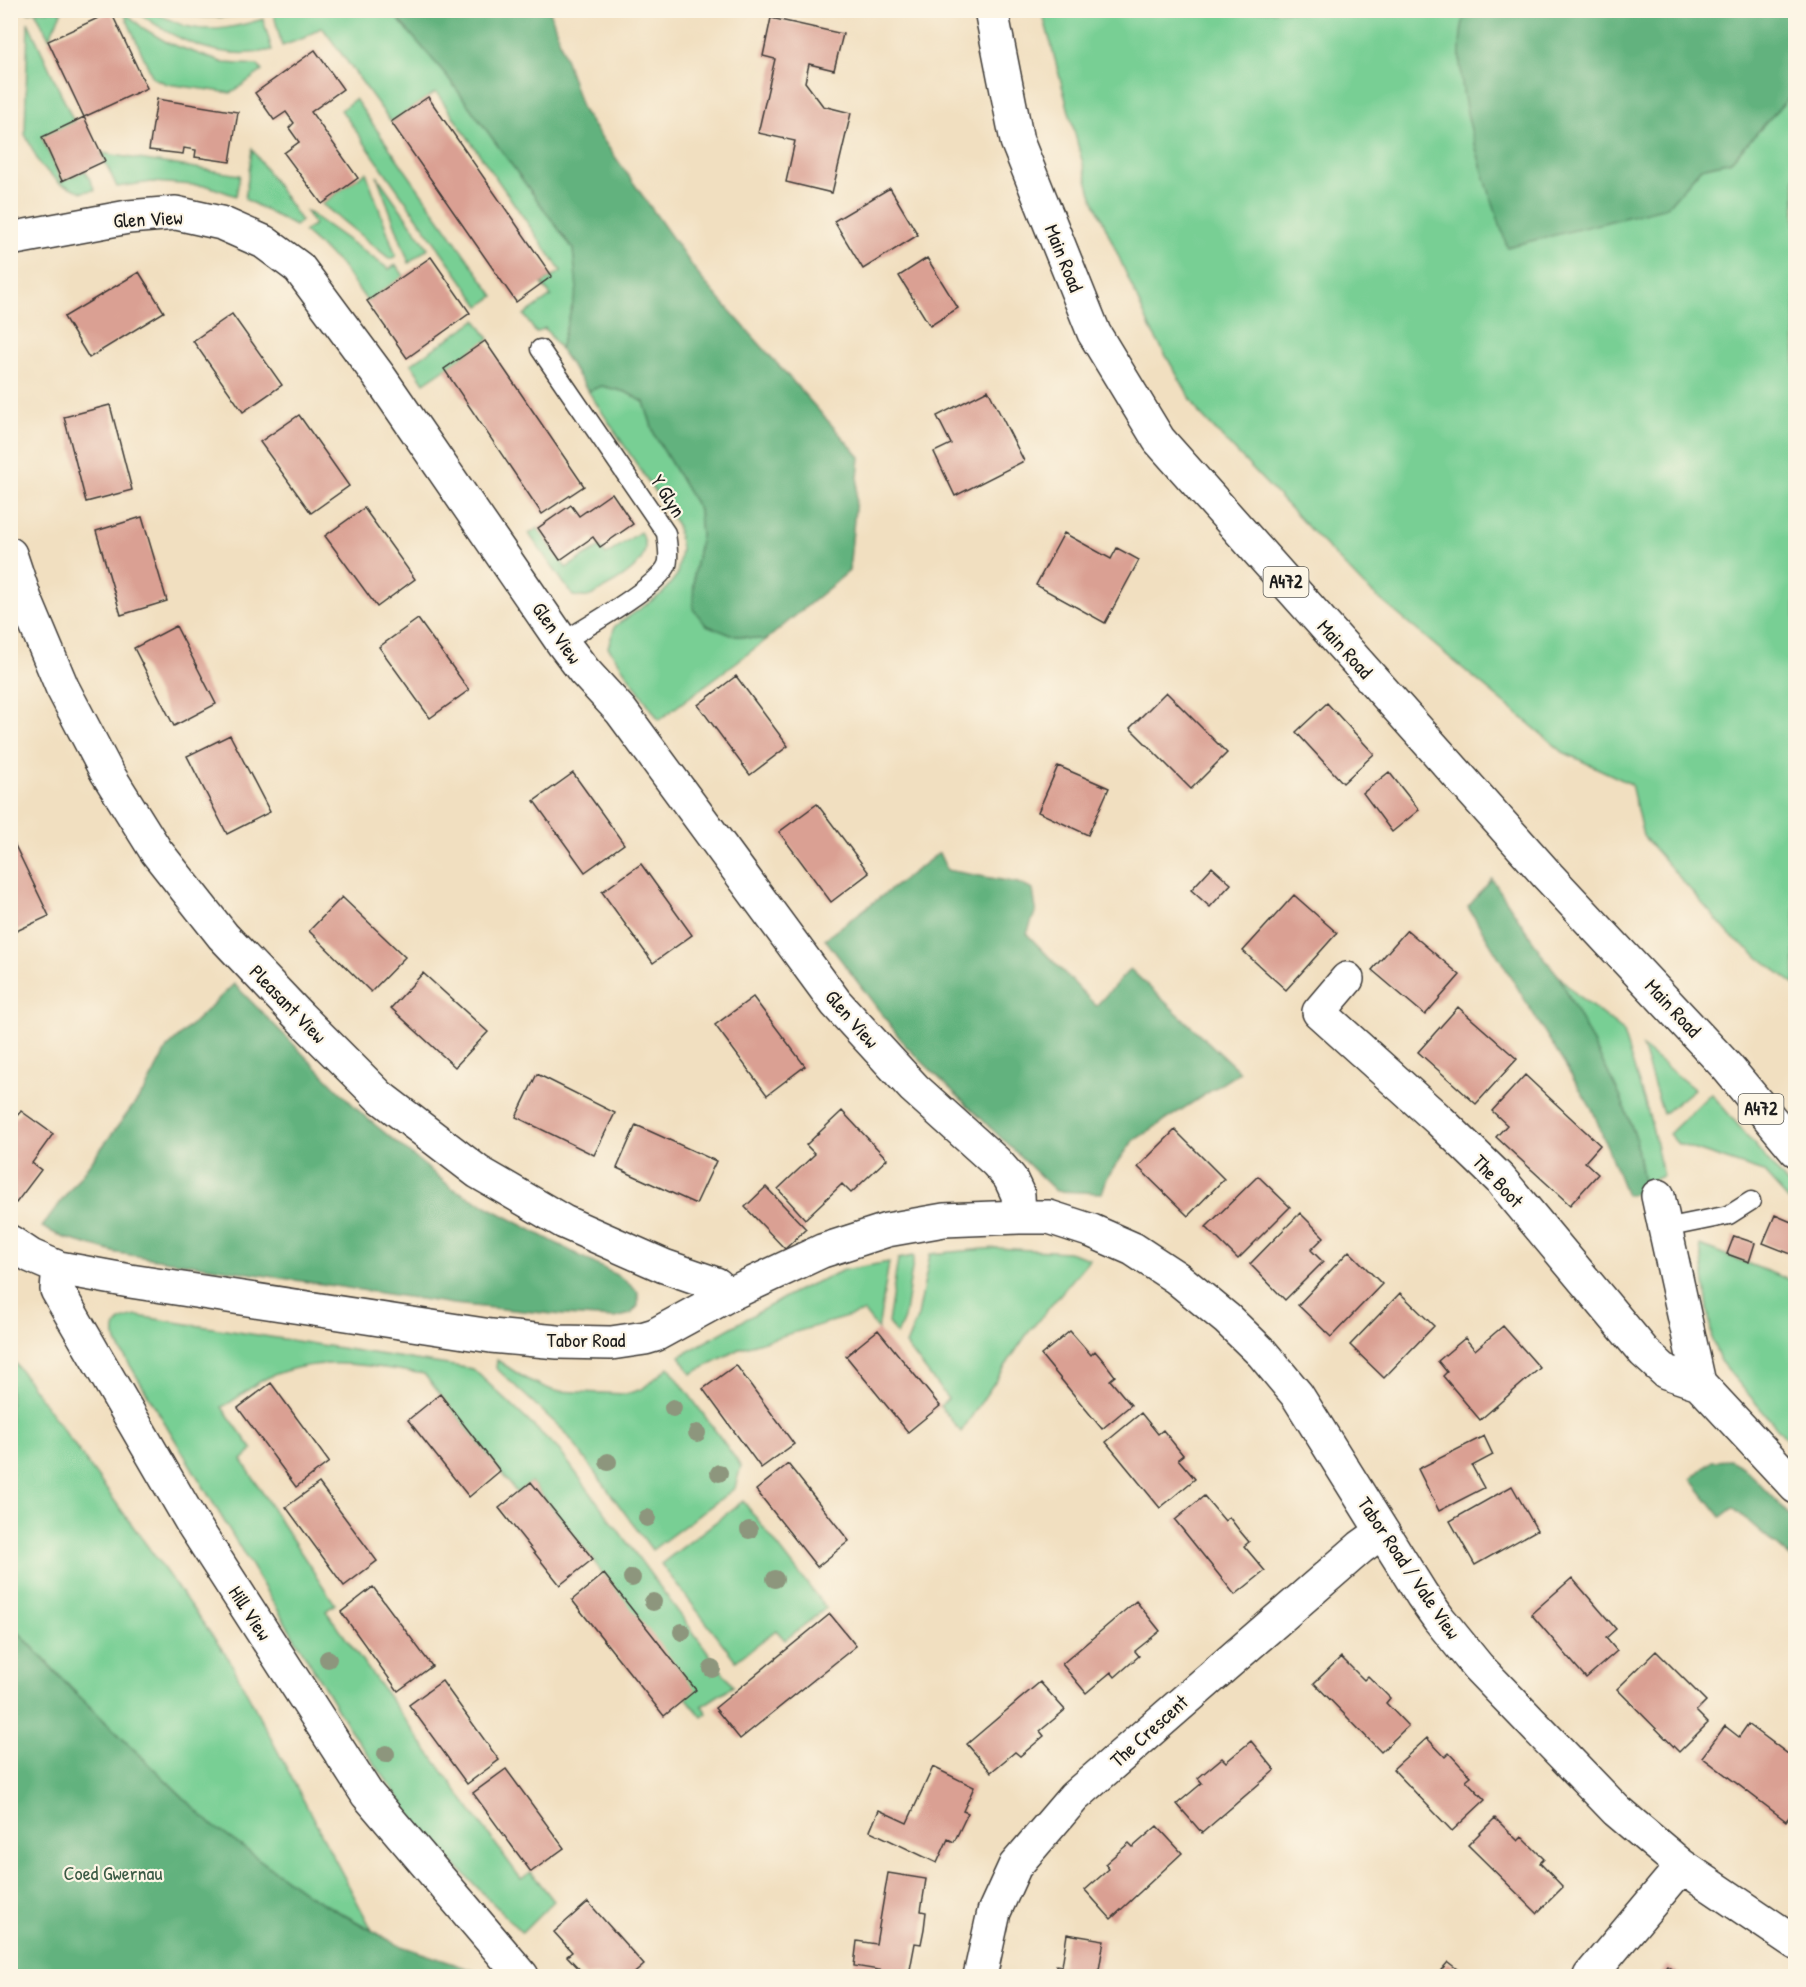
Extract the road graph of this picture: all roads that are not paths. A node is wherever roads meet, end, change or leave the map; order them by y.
1 (991, 10) edge
2 (10, 239) edge
3 (540, 350) dead end
4 (10, 554) edge
5 (562, 642) junction
6 (1347, 979) dead end
7 (1796, 1150) edge
8 (1658, 1196) dead end
9 (1751, 1201) dead end
10 (1019, 1217) junction
11 (1665, 1228) junction
12 (1092, 1231) joint
13 (10, 1242) edge
14 (59, 1268) junction
15 (728, 1295) junction
16 (1699, 1383) junction
17 (1796, 1487) edge
18 (1382, 1532) junction
19 (1682, 1866) junction
20 (1796, 1943) edge
21 (522, 1977) edge
22 (980, 1977) edge
23 (1590, 1977) edge

1 - 7 street, Main Road / A472
2 - 5 street, Glen View
3 - 5 lane, Y Glyn
4 - 15 street, Pleasant View
5 - 10 street, Glen View
6 - 16 street, The Boot
8 - 11 street
9 - 11 lane
10 - 12 street, Tabor Road
10 - 15 street, Tabor Road
11 - 16 street
12 - 18 street, Tabor Road / Vale View
13 - 14 street
14 - 15 street, Tabor Road
14 - 21 street, Hill View
16 - 17 street
18 - 19 street, Tabor Road / Vale View
18 - 22 street, The Crescent
19 - 20 street, Tabor Road / Vale View
19 - 23 street

